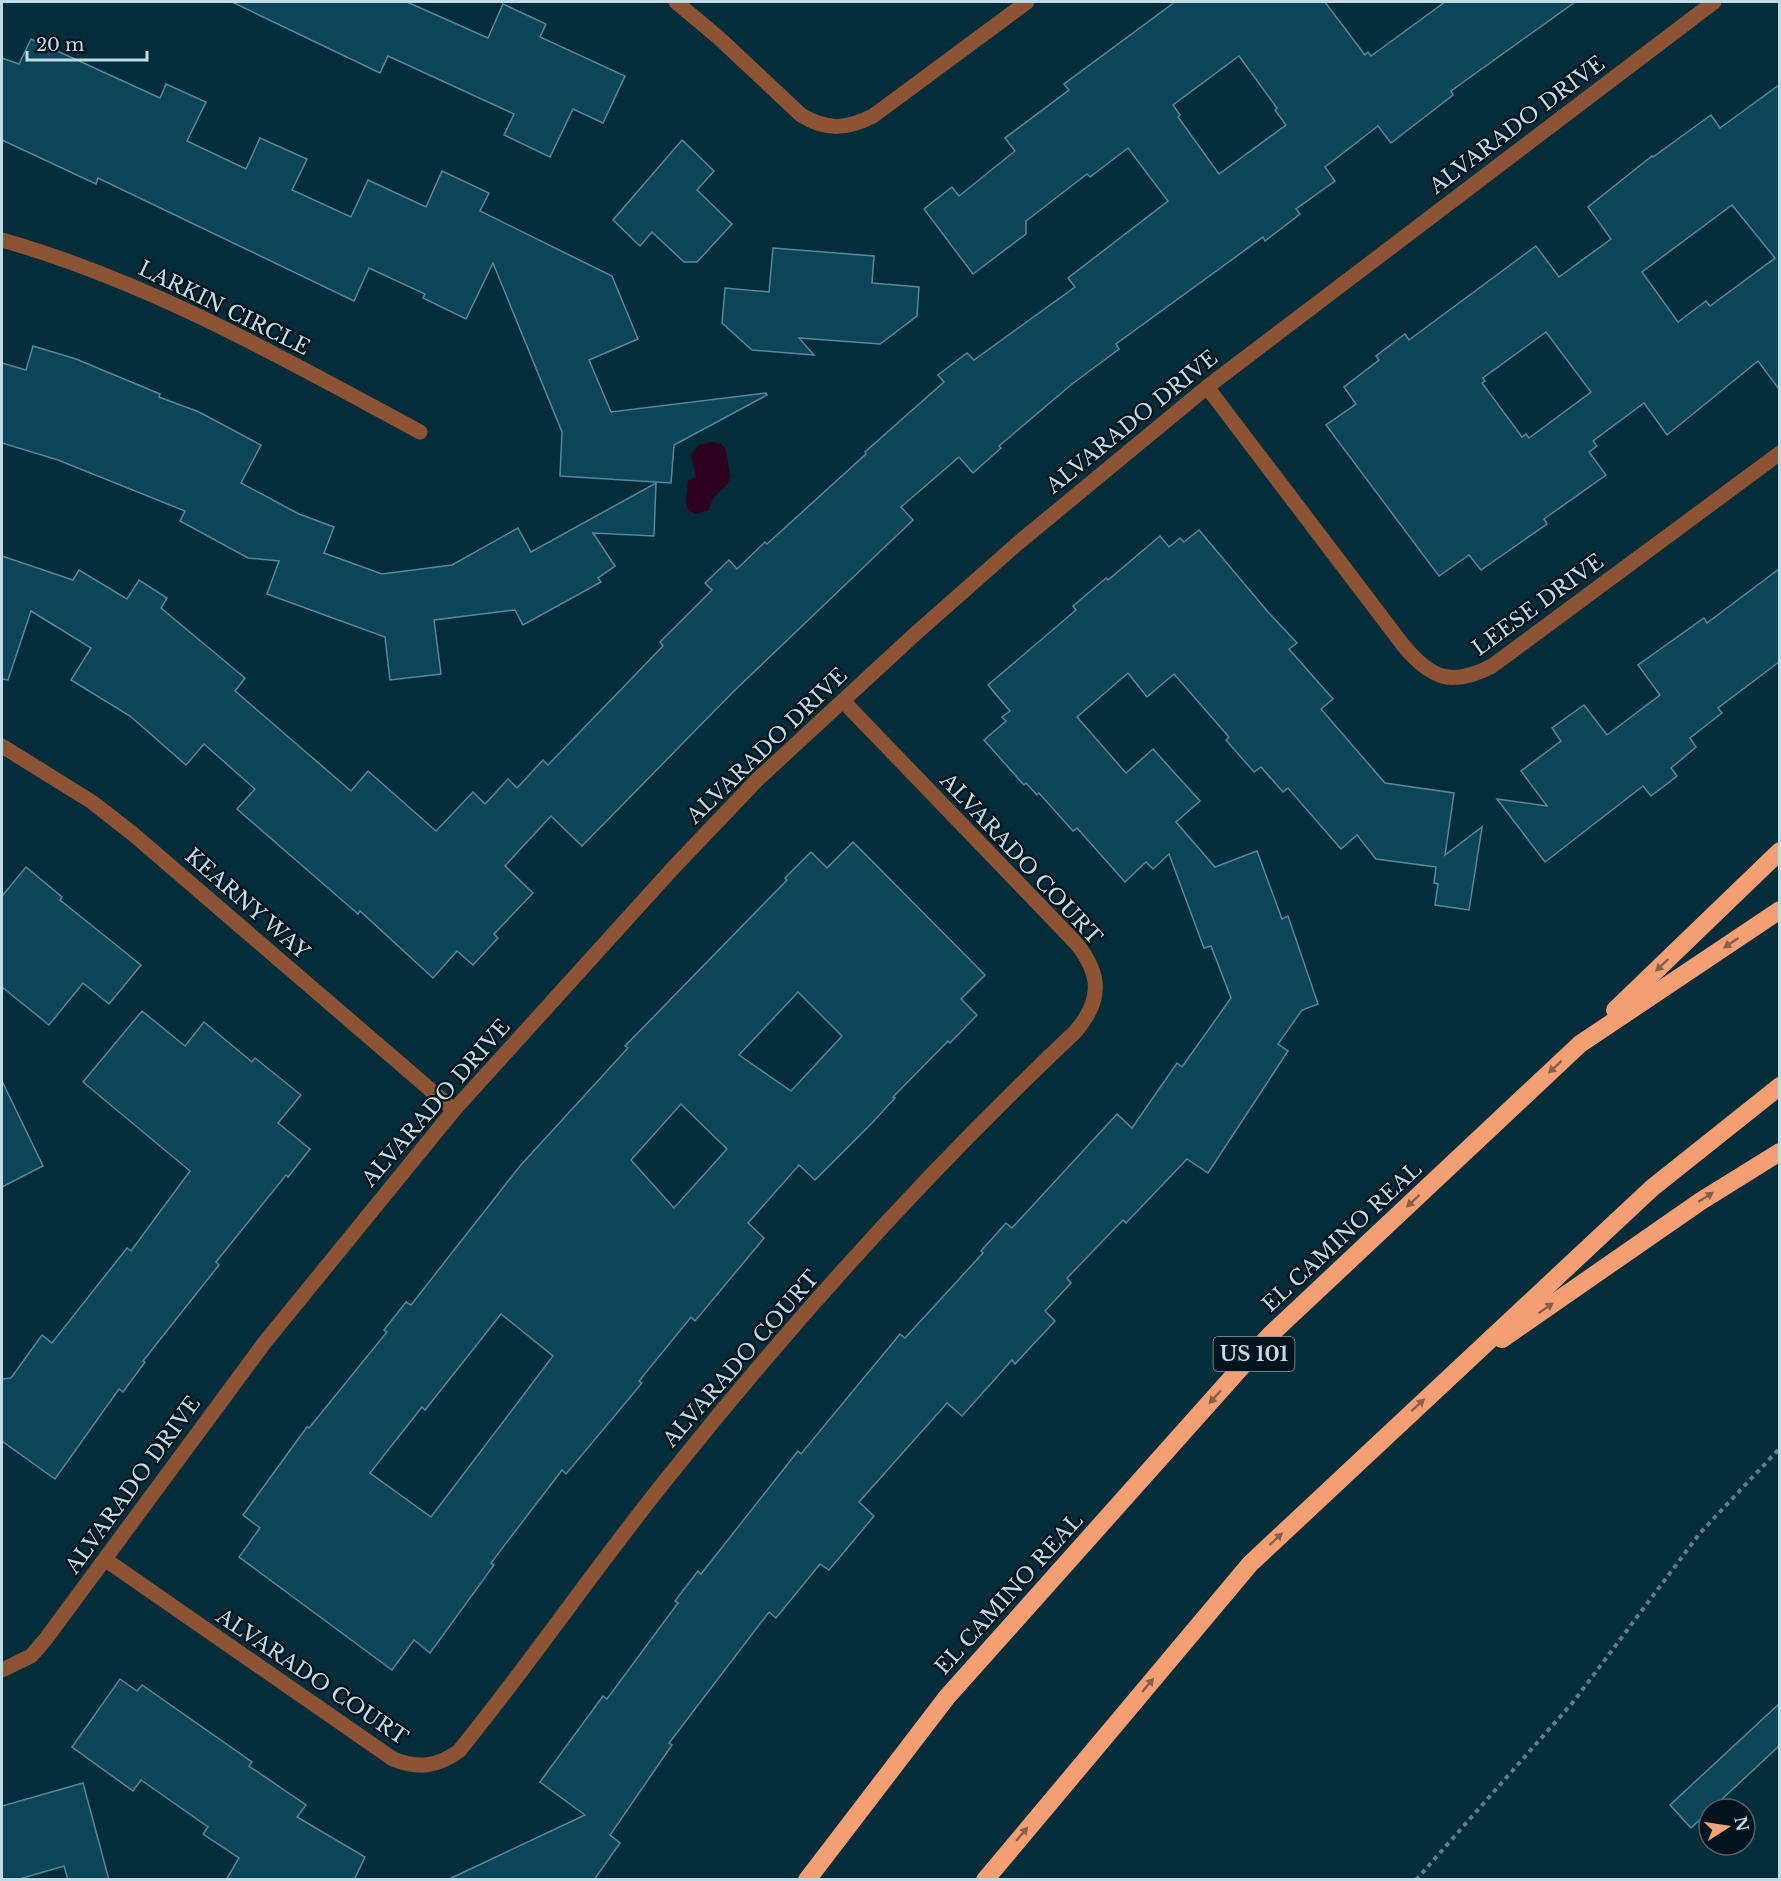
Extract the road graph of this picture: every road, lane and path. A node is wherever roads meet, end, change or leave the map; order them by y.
1 (676, 2) edge
2 (1027, 2) edge
3 (1714, 2) edge
4 (2, 240) edge
5 (1207, 387) junction
6 (420, 432) dead end
7 (1779, 453) edge
8 (843, 701) junction
9 (2, 746) edge
10 (1779, 851) edge
11 (1779, 910) edge
12 (1580, 1044) junction
13 (1779, 1086) edge
14 (454, 1110) junction
15 (1779, 1152) edge
16 (1446, 1378) junction
17 (1779, 1448) edge
18 (106, 1560) junction
19 (2, 1670) edge
20 (807, 1880) edge
21 (985, 1880) edge
22 (1416, 1880) edge

1 - 2 street
3 - 5 street, ALVARADO DRIVE
4 - 6 street, LARKIN CIRCLE
5 - 7 street, LEESE DRIVE
5 - 8 street, ALVARADO DRIVE
8 - 14 street, ALVARADO DRIVE
8 - 18 street, ALVARADO COURT
9 - 14 street, KEARNY WAY
10 -> 12 highway
11 -> 12 highway, EL CAMINO REAL / US 101
12 -> 20 highway, EL CAMINO REAL / US 101
13 - 16 highway
14 - 18 street, ALVARADO DRIVE
16 -> 15 highway
21 -> 16 highway
17 - 22 path
18 - 19 street, ALVARADO DRIVE

